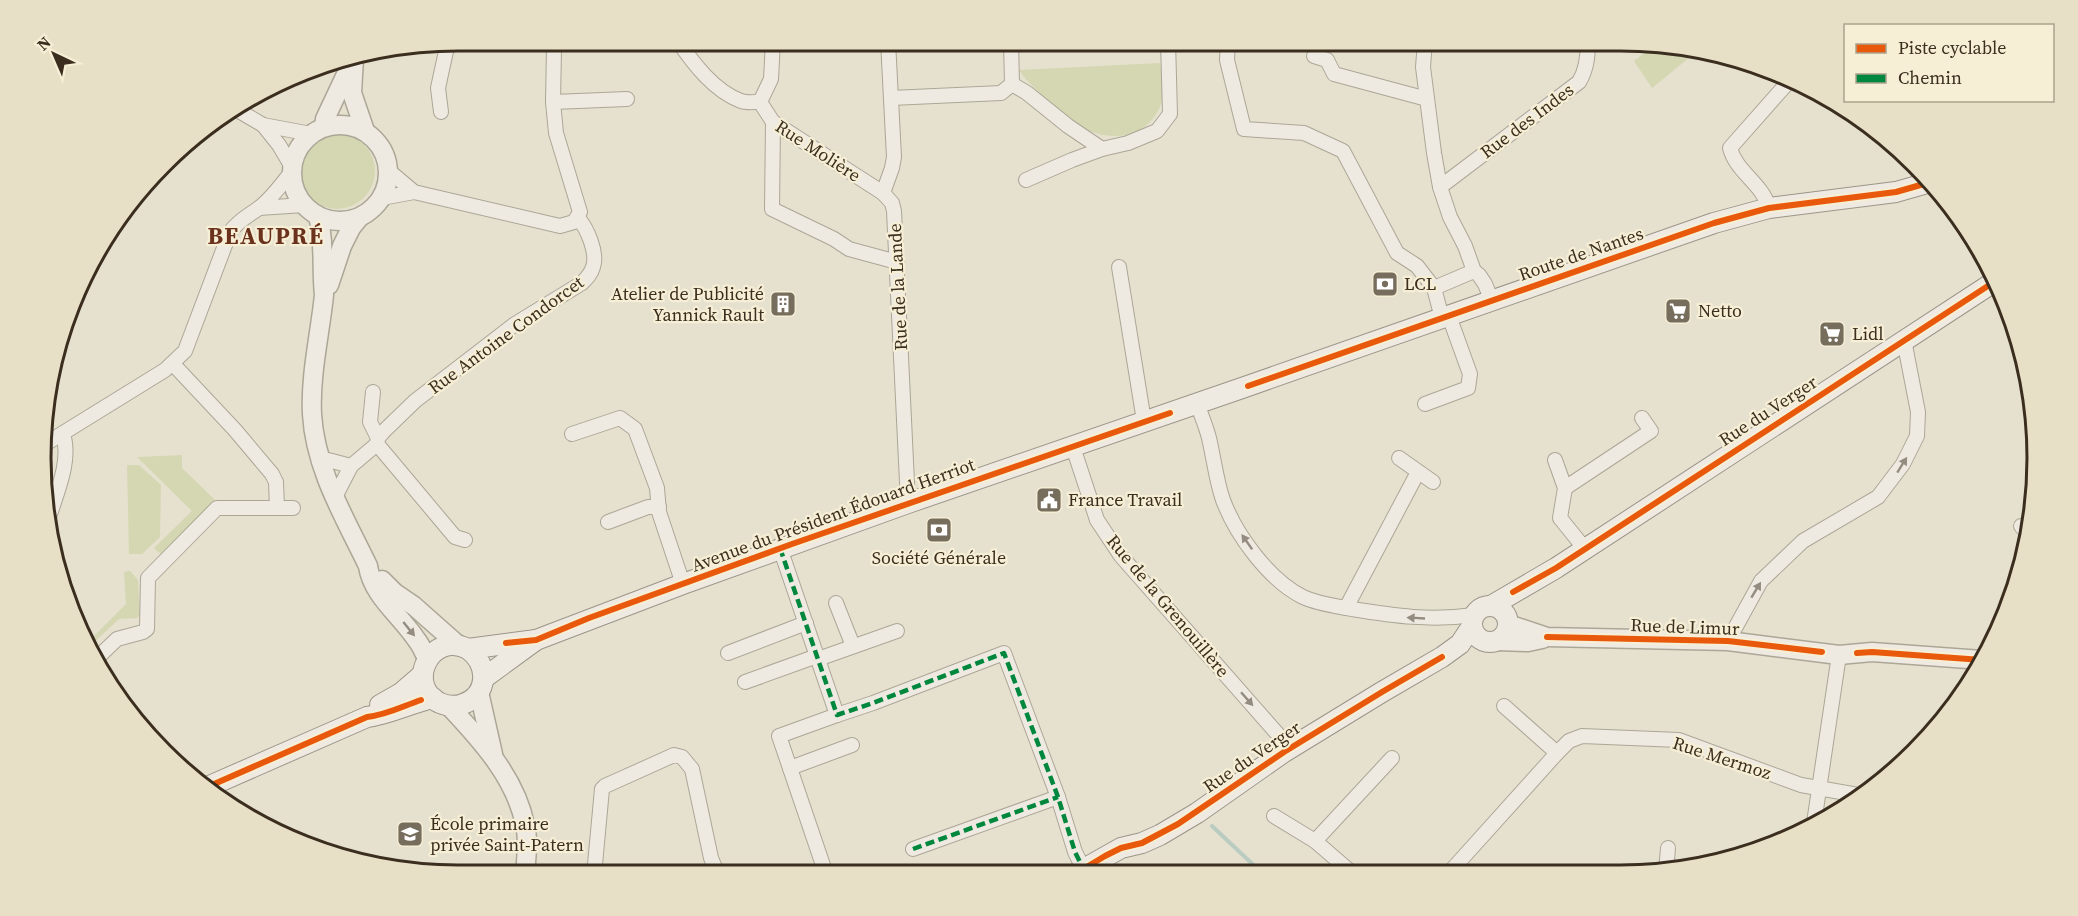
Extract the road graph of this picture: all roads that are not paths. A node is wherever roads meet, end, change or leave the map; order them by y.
1 (446, 51) edge
2 (554, 51) edge
3 (686, 51) edge
4 (772, 51) edge
5 (889, 51) edge
6 (1011, 51) edge
7 (1168, 51) edge
8 (1227, 51) edge
9 (1424, 51) edge
10 (1588, 51) edge
11 (1314, 56) dead end
12 (354, 65) edge
13 (350, 66) edge
14 (1012, 84) junction
15 (1785, 86) edge
16 (891, 98) junction
17 (627, 99) dead end
18 (1427, 99) junction
19 (553, 102) junction
20 (760, 102) junction
21 (441, 112) dead end
22 (243, 113) edge
23 (773, 123) junction
24 (262, 125) junction
25 (318, 131) junction
26 (365, 131) junction
27 (1102, 149) junction
28 (292, 169) junction
29 (389, 171) junction
30 (1026, 180) dead end
31 (1918, 181) edge
32 (1440, 187) junction
33 (414, 192) junction
34 (883, 193) junction
35 (382, 198) junction
36 (259, 208) junction
37 (1770, 208) junction
38 (311, 211) junction
39 (359, 218) junction
40 (578, 218) junction
41 (897, 262) junction
42 (1119, 267) dead end
43 (1474, 271) junction
44 (1988, 286) edge
45 (1434, 288) junction
46 (324, 295) junction
47 (1492, 301) junction
48 (1446, 317) junction
49 (1904, 340) junction
50 (173, 364) junction
51 (1248, 386) joint
52 (373, 392) dead end
53 (1197, 404) junction
54 (1425, 404) dead end
55 (1642, 418) dead end
56 (1144, 422) junction
57 (63, 434) junction
58 (572, 434) dead end
59 (52, 440) edge
60 (378, 441) junction
61 (1073, 447) junction
62 (1399, 458) dead end
63 (320, 460) junction
64 (1555, 460) dead end
65 (351, 466) junction
66 (1418, 472) junction
67 (1433, 482) dead end
68 (1565, 488) junction
69 (335, 497) junction
70 (53, 502) edge
71 (908, 503) junction
72 (659, 507) junction
73 (277, 508) junction
74 (293, 508) dead end
75 (608, 522) dead end
76 (465, 540) dead end
77 (780, 548) junction
78 (1585, 549) junction
79 (368, 566) junction
80 (683, 584) junction
81 (836, 603) dead end
82 (1346, 608) junction
83 (1490, 617) junction
84 (806, 623) junction
85 (897, 631) dead end
86 (1547, 638) junction
87 (536, 640) junction
88 (1491, 641) junction
89 (1728, 641) junction
90 (853, 646) junction
91 (463, 647) junction
92 (728, 653) dead end
93 (102, 654) edge
94 (1839, 655) junction
95 (817, 657) junction
96 (1442, 657) junction
97 (1973, 659) edge
98 (425, 667) junction
99 (745, 682) dead end
100 (481, 685) junction
101 (441, 702) junction
102 (1504, 706) dead end
103 (837, 715) junction
104 (367, 717) junction
105 (852, 746) dead end
106 (1290, 748) junction
107 (1557, 753) junction
108 (1392, 758) dead end
109 (495, 759) junction
110 (790, 768) junction
111 (214, 784) edge
112 (1818, 788) junction
113 (1850, 794) edge
114 (1058, 797) junction
115 (1815, 815) edge
116 (1274, 816) dead end
117 (1315, 841) junction
118 (1668, 848) dead end
119 (913, 849) dead end
120 (1667, 862) edge
121 (526, 865) edge
122 (595, 865) edge
123 (714, 865) edge
124 (823, 865) edge
125 (1080, 865) edge
126 (1094, 865) edge
127 (1343, 865) edge
128 (1456, 865) edge

1 - 21 street
2 - 19 street, Rue Antoine Condorcet
3 - 20 street, Rue Molière
4 - 20 street
5 - 16 street
6 - 14 street
7 - 27 street
8 - 45 street
9 - 18 street
10 - 32 street, Rue des Indes
11 - 18 street
12 - 26 street
13 - 25 street
14 - 16 street
14 - 27 street
15 - 37 street
16 - 34 street
17 - 19 street
18 - 32 street
19 - 40 street, Rue Antoine Condorcet
20 - 23 street, Rue Molière
22 - 24 street
23 - 34 street, Rue Molière
23 - 41 street
24 - 25 street
24 - 28 street
25 - 26 street
25 - 28 street
26 - 29 street
27 - 30 street
28 - 36 street
28 - 38 street
29 - 33 street
29 - 35 street
31 - 37 main road, Route de Nantes
32 - 43 street
33 - 35 street
33 - 40 street
34 - 41 street, Rue de la Lande
35 - 39 street
36 - 38 street
36 - 50 street
37 - 47 main road, Route de Nantes
38 - 39 street
38 - 46 street
39 - 46 street
40 - 60 street, Rue Antoine Condorcet
41 - 71 street, Rue de la Lande
42 - 56 street
43 - 45 street
43 - 47 street
44 - 49 main road, Rue du Verger
45 - 48 street
46 - 63 street
47 - 48 main road, Route de Nantes
48 - 51 main road, Route de Nantes
48 - 54 street
49 - 78 main road, Rue du Verger
89 -> 49 street
50 - 57 street
50 - 73 street
51 - 53 main road, Avenue du Président Édouard Herriot
52 - 60 street
53 - 56 main road, Avenue du Président Édouard Herriot
82 -> 53 street
55 - 68 street
56 - 61 main road, Avenue du Président Édouard Herriot
57 - 59 street
57 - 70 street
58 - 72 street
60 - 65 street, Rue Antoine Condorcet
60 - 76 street
61 - 71 main road, Avenue du Président Édouard Herriot
61 -> 106 street, Rue de la Grenouillère
62 - 66 street
63 - 65 street
63 - 69 street
64 - 68 street
65 - 69 street, Rue Antoine Condorcet
66 - 67 street
66 - 82 street
68 - 78 street
69 - 79 street
71 - 77 main road, Avenue du Président Édouard Herriot
72 - 75 street
72 - 80 street
73 - 74 street
73 - 93 street
77 - 80 main road, Avenue du Président Édouard Herriot
77 - 84 street
78 - 83 main road, Rue du Verger
79 - 91 street
79 -> 98 street
80 - 87 main road, Avenue du Président Édouard Herriot
81 - 90 street
83 -> 82 street
83 - 86 street, Rue de Limur
83 - 88 main road
83 - 88 main road
83 - 96 main road, Rue du Verger
84 - 92 street
84 - 95 street
85 - 90 street
86 - 88 street, Rue de Limur
86 - 89 street, Rue de Limur
87 - 91 main road, Avenue du Président Édouard Herriot
87 - 100 main road, Avenue du Président Édouard Herriot
88 - 96 main road, Rue du Verger
89 - 94 street, Rue de Limur
90 - 95 street
91 - 98 main road
91 - 100 main road
94 - 97 street, Rue de Limur
94 - 112 street
95 - 99 street
95 - 103 street
96 - 106 main road, Rue du Verger
98 - 101 main road
98 - 104 main road
100 - 101 main road
100 - 109 street
101 - 104 main road
101 - 109 street
102 - 107 street
103 - 110 street
103 - 114 street
104 - 111 main road
105 - 110 street
106 - 126 main road, Rue du Verger
107 - 112 street, Rue Mermoz
107 - 128 street, Rue Mermoz
108 - 117 street
109 - 121 street
110 - 124 street
112 - 113 street, Rue Mermoz
112 - 115 street
114 - 119 street
114 - 125 street
116 - 117 street
117 - 127 street
118 - 120 street
122 - 123 street

